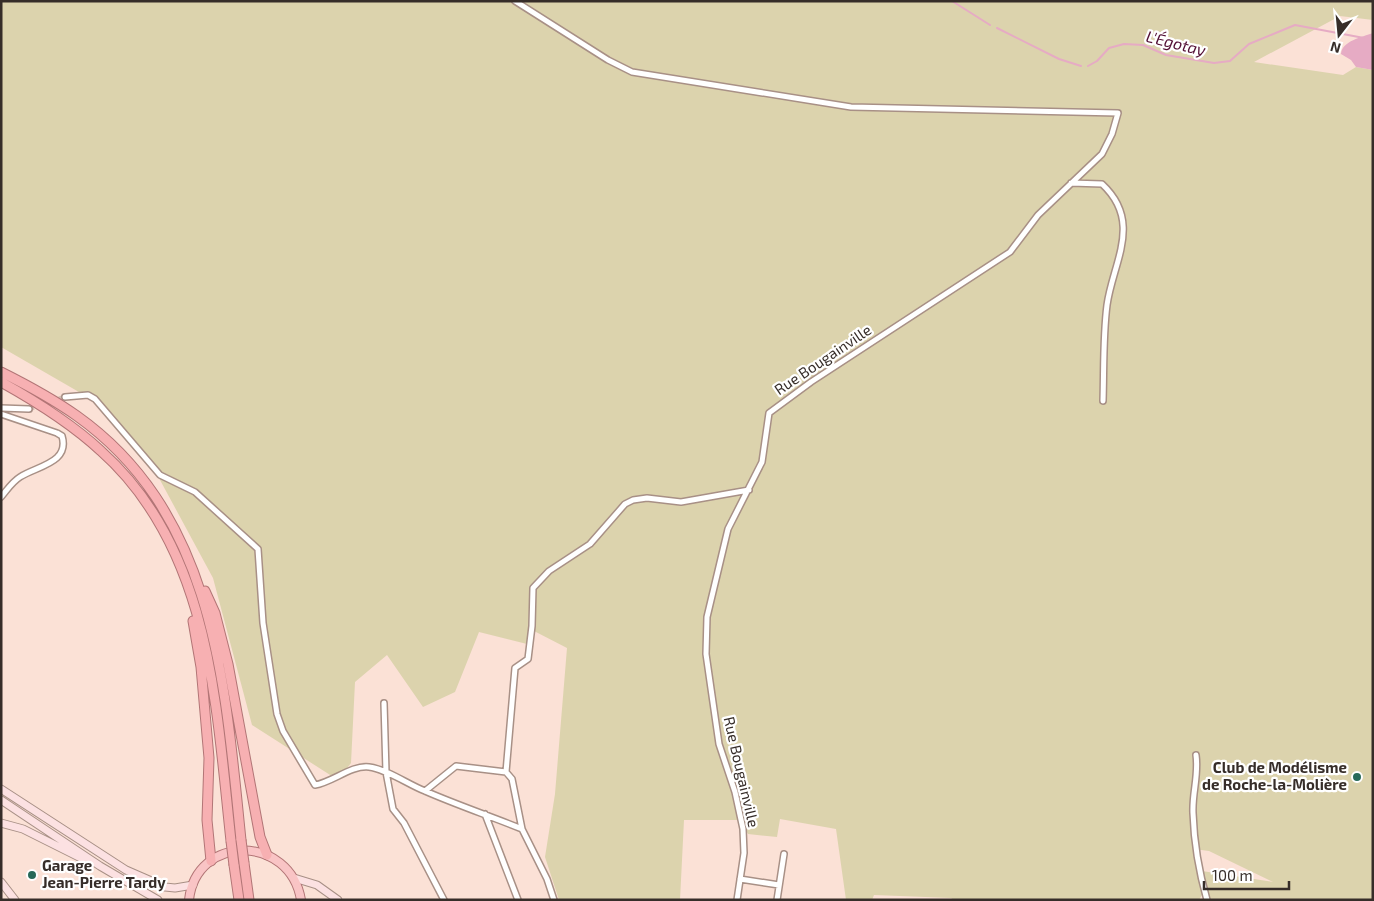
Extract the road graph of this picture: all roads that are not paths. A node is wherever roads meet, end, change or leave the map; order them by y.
1 (515, 1) edge
2 (1072, 183) junction
3 (1, 372) edge
4 (1, 382) edge
5 (65, 397) tunnel mouth
6 (1103, 401) dead end
7 (1, 408) edge
8 (29, 408) tunnel mouth
9 (1, 414) edge
10 (749, 490) junction
11 (1, 497) edge
12 (157, 519) junction
13 (188, 555) junction
14 (384, 703) dead end
15 (1196, 755) dead end
16 (386, 772) junction
17 (506, 772) junction
18 (1, 789) edge
19 (425, 791) junction
20 (1, 800) edge
21 (486, 814) junction
22 (1, 823) edge
23 (522, 829) junction
24 (268, 854) junction
25 (784, 854) dead end
26 (211, 861) junction
27 (100, 866) junction
28 (294, 878) junction
29 (740, 879) junction
30 (1, 882) edge
31 (193, 885) junction
32 (779, 885) junction
33 (15, 900) edge
34 (158, 900) edge
35 (189, 900) edge
36 (239, 900) edge
37 (249, 900) edge
38 (301, 900) edge
39 (338, 900) edge
40 (444, 900) edge
41 (518, 900) edge
42 (554, 900) edge
43 (737, 900) edge
44 (777, 900) edge
45 (1207, 900) edge

1 - 2 street, Rue Bougainville
2 - 6 street
2 - 10 street, Rue Bougainville
3 - 13 highway
4 - 12 highway
5 - 16 street
7 - 8 street
9 - 11 street
10 - 17 street
10 - 29 street, Rue Bougainville
12 - 26 highway
12 - 36 highway, bridge
13 - 24 highway
13 - 37 highway, bridge
14 - 16 street
15 - 45 street
16 - 19 street
16 - 40 street
17 - 19 street
17 - 23 street
18 - 31 main road
19 - 21 street
20 - 27 main road
21 - 23 street
21 - 41 street
22 - 27 main road
23 - 42 street
24 - 26 main road
24 - 28 main road
25 - 32 street
26 - 31 main road
27 - 34 main road
28 - 38 main road
28 - 39 main road
29 - 32 street
29 - 43 street, Rue Bougainville
30 - 33 main road
31 - 35 main road
32 - 44 street

